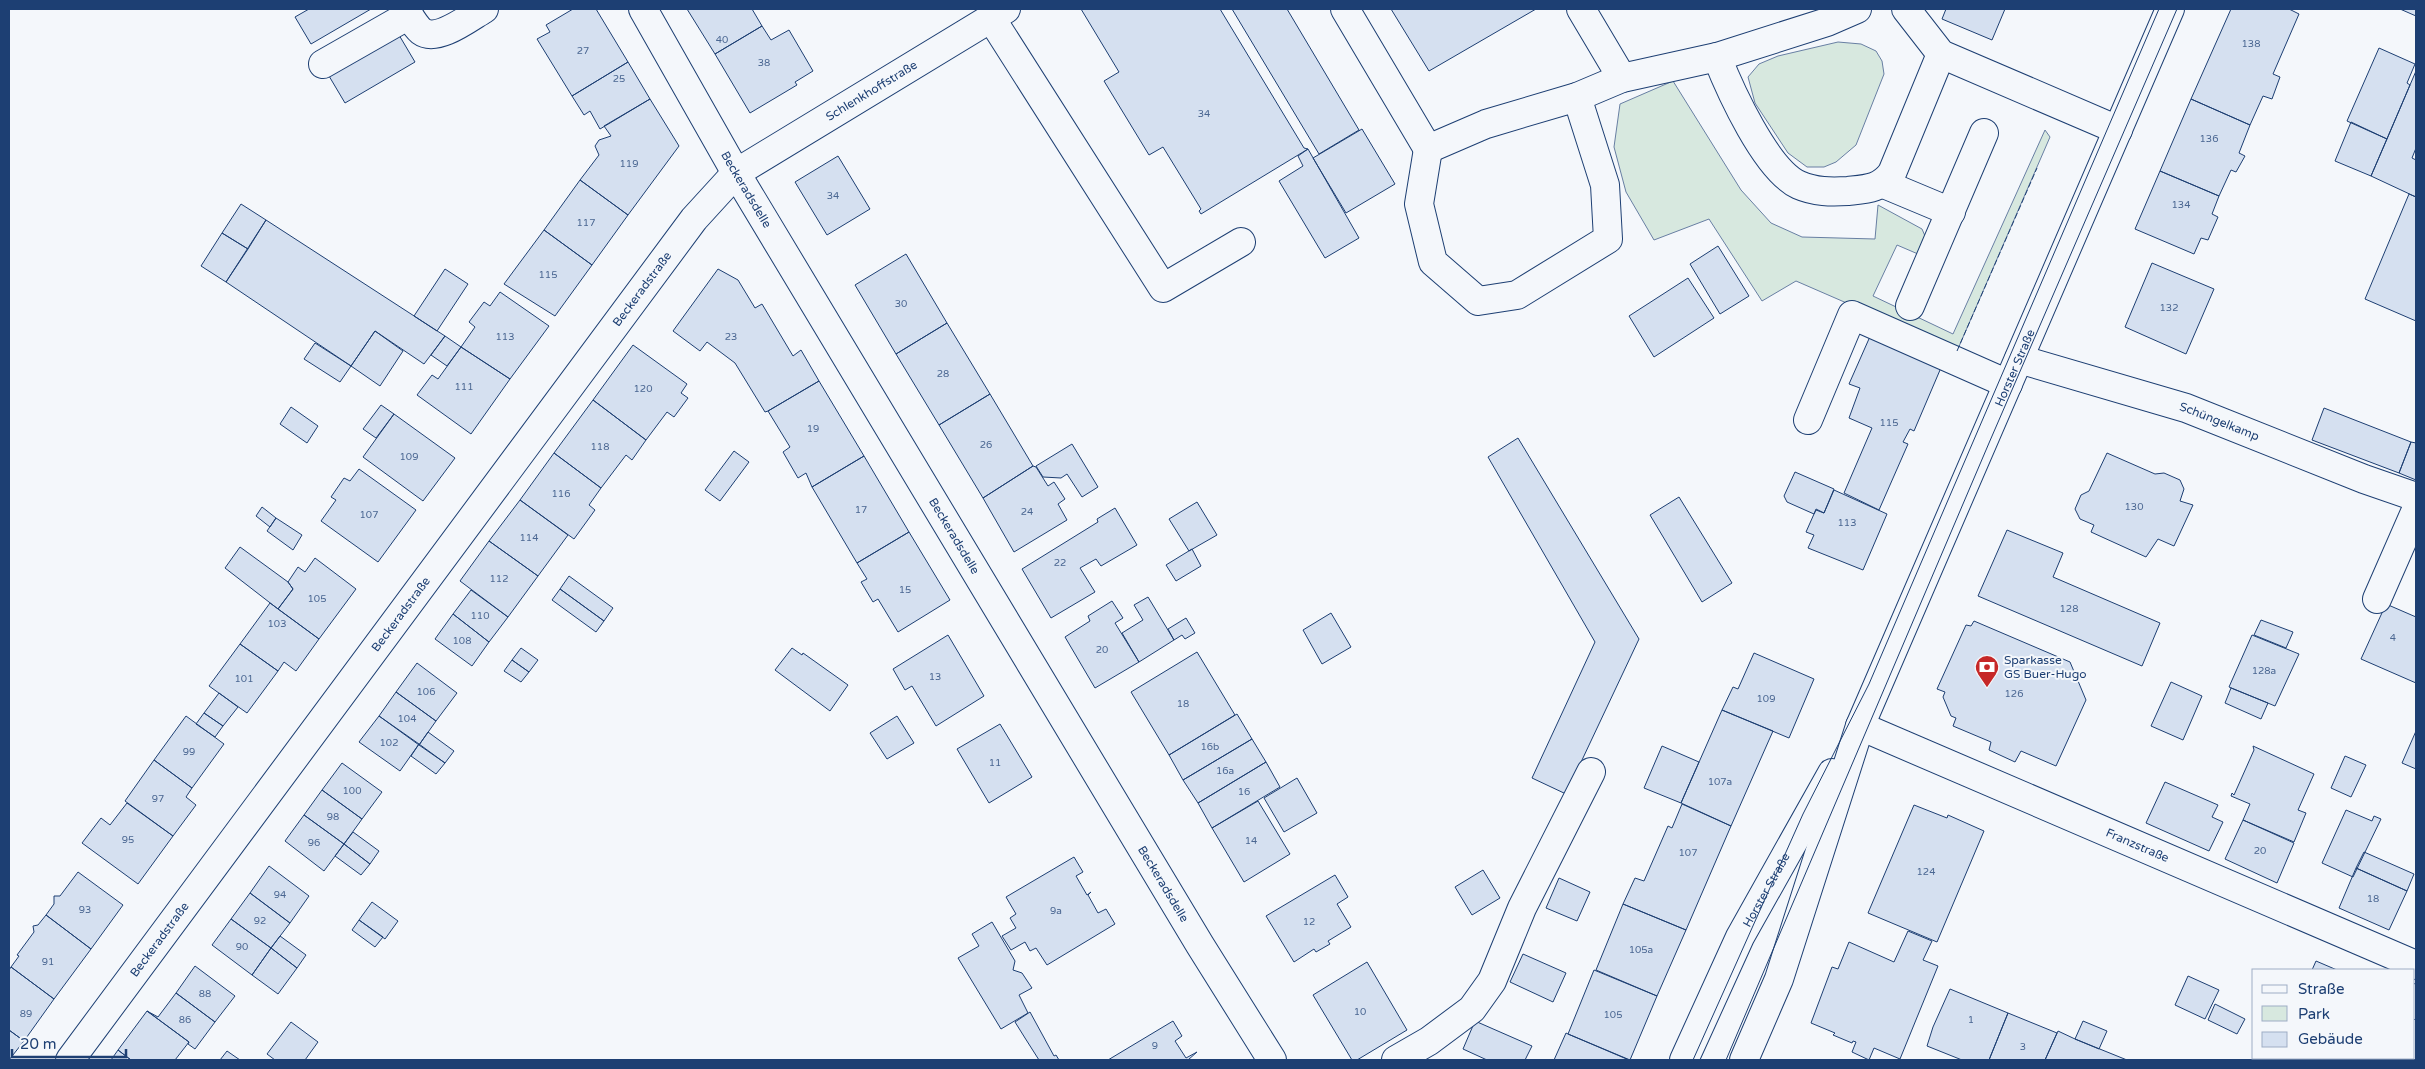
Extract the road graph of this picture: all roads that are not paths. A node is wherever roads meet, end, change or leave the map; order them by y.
1 (484, 9) edge
2 (643, 9) edge
3 (1345, 9) edge
4 (1582, 9) edge
5 (1857, 9) edge
6 (1906, 9) edge
7 (2170, 9) edge
8 (407, 12) edge
9 (999, 13) edge
10 (1941, 54) junction
11 (1717, 57) junction
12 (323, 64) dead end
13 (1622, 78) junction
14 (1577, 97) junction
15 (2118, 130) junction
16 (1984, 133) dead end
17 (1428, 149) junction
18 (736, 172) junction
19 (1884, 184) junction
20 (1950, 212) junction
21 (1241, 242) dead end
22 (1910, 306) dead end
23 (2019, 359) junction
24 (2008, 384) junction
25 (1808, 420) dead end
26 (2416, 497) edge
27 (2416, 510) edge
28 (2377, 600) dead end
29 (1860, 726) junction
30 (1591, 772) dead end
31 (2416, 965) edge
32 (70, 1060) edge
33 (1272, 1060) edge
34 (1396, 1060) edge
35 (1684, 1060) edge
36 (1744, 1060) edge

1 - 8 street
2 - 18 street, Beckeradsdelle
3 - 17 street
4 - 13 street
5 - 11 street
6 - 10 street
7 - 15 street, Horster Straße
8 - 12 street
9 - 18 street, Schlenkhoffstraße
9 - 21 street
10 - 15 street
10 - 19 street
11 - 13 street
11 - 19 street
13 - 14 street
14 - 17 street
14 - 17 street
15 - 23 street, Horster Straße
16 - 20 street
18 - 32 street, Beckeradstraße
18 - 33 street, Beckeradsdelle
19 - 20 street
20 - 22 street
23 - 24 street, Horster Straße
23 - 26 street, Schüngelkamp
24 - 25 street
24 - 29 street, Horster Straße
27 - 28 street
29 - 31 street, Franzstraße
29 - 35 street, Horster Straße
29 - 36 street, Horster Straße
30 - 34 street

